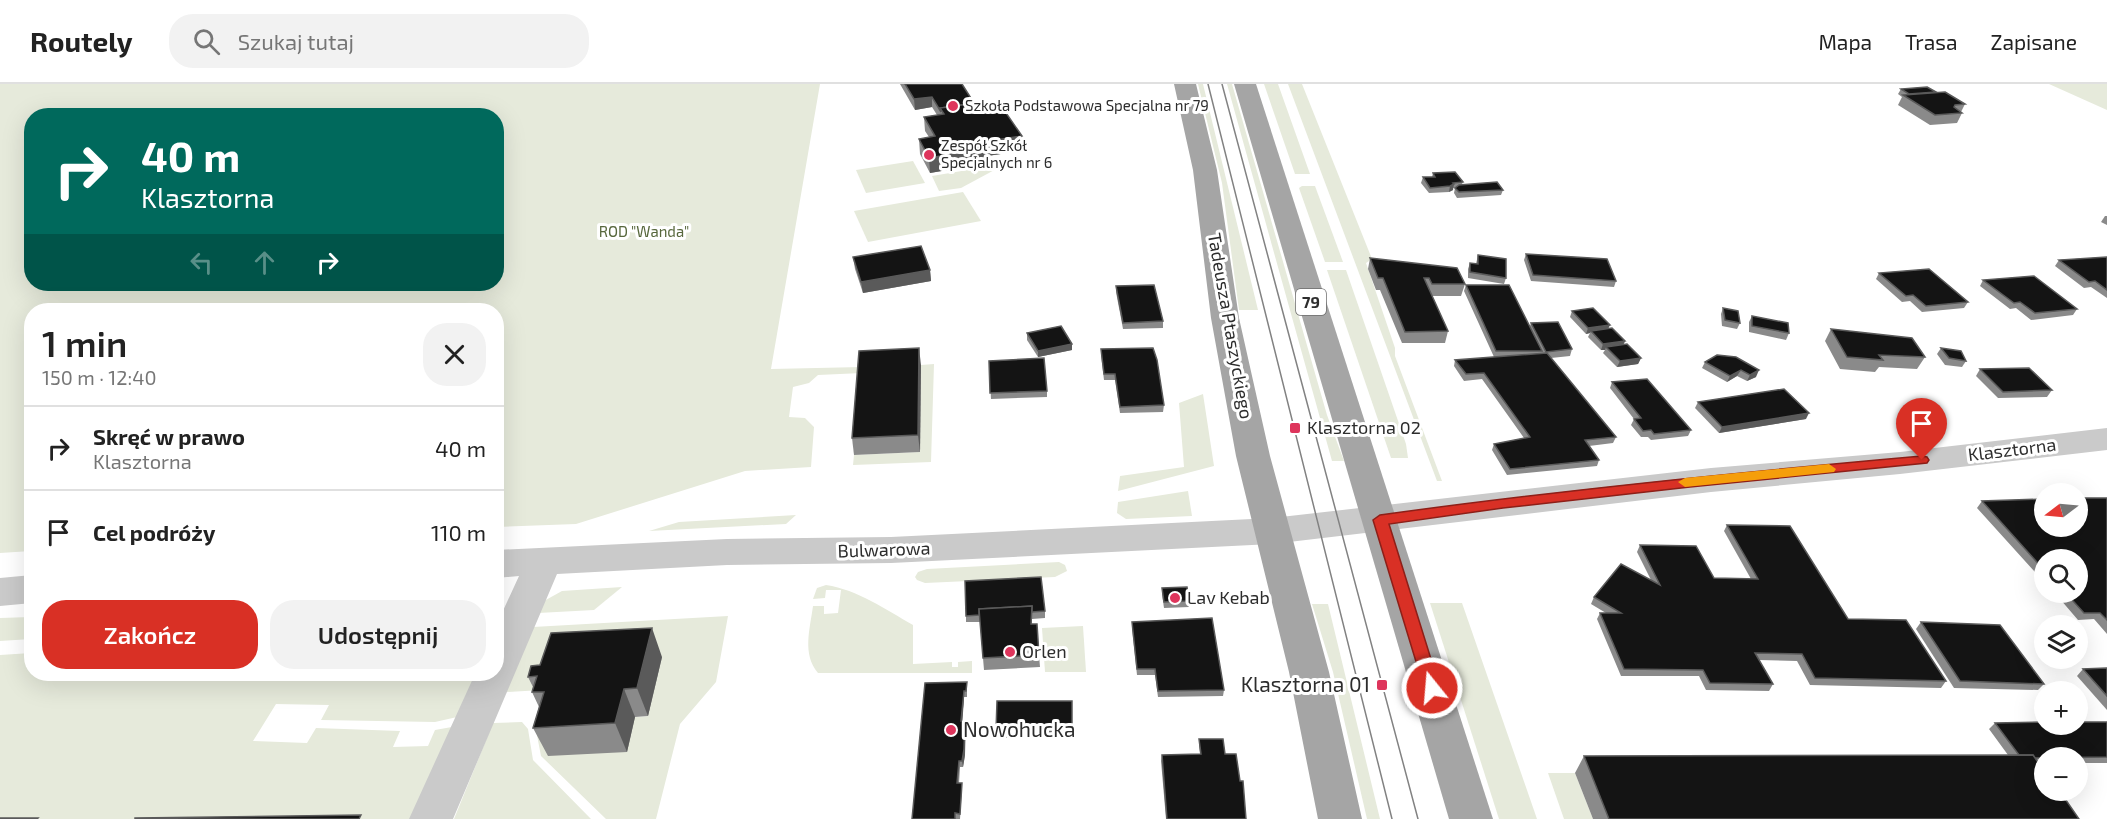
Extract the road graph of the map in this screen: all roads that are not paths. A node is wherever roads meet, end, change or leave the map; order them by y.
1 (1185, 84) edge
2 (1245, 84) edge
3 (2107, 439) edge
4 (1380, 520) junction
5 (1272, 531) junction
6 (544, 562) junction
7 (504, 564) edge
8 (24, 590) edge
9 (0, 592) edge
10 (504, 654) edge
11 (492, 681) edge
12 (431, 819) edge
13 (1340, 819) edge
14 (1471, 819) edge

1 - 5 main road, Tadeusza Ptaszyckiego
2 - 4 main road, 79
3 - 4 street, Klasztorna
4 - 5 street, Klasztorna
4 - 14 main road, 79
5 - 6 street, Bulwarowa
5 - 13 main road, Tadeusza Ptaszyckiego
6 - 7 street, Bulwarowa
6 - 10 street
8 - 9 street
11 - 12 street

